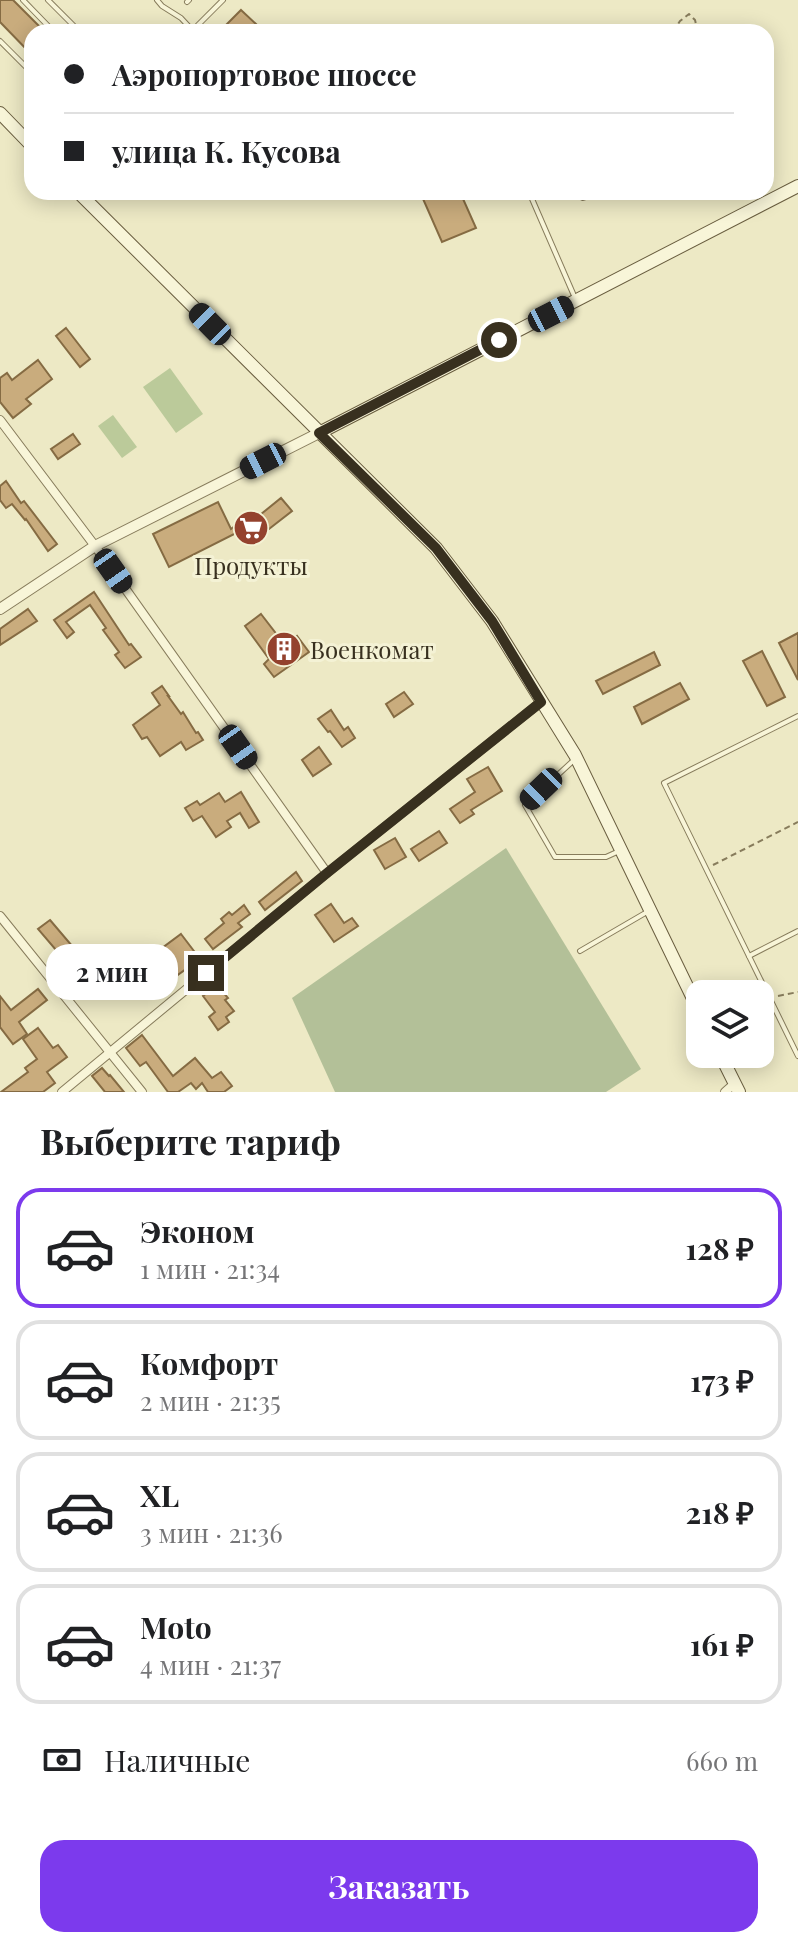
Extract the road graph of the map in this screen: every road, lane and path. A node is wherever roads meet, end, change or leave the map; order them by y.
1 (23, 0) edge
2 (48, 0) edge
3 (157, 0) edge
4 (223, 0) edge
5 (46, 24) edge
6 (72, 24) edge
7 (187, 24) edge
8 (201, 24) edge
9 (678, 24) edge
10 (696, 24) edge
11 (1, 45) edge
12 (24, 66) edge
13 (0, 113) edge
14 (24, 138) edge
15 (798, 186) edge
16 (774, 198) edge
17 (86, 200) edge
18 (532, 200) edge
19 (771, 200) edge
20 (576, 300) junction
21 (0, 420) edge
22 (319, 433) junction
23 (95, 546) junction
24 (0, 609) edge
25 (541, 702) junction
26 (798, 716) edge
27 (576, 758) junction
28 (798, 822) edge
29 (621, 850) junction
30 (706, 869) junction
31 (327, 873) junction
32 (650, 911) junction
33 (0, 916) edge
34 (798, 931) edge
35 (580, 951) dead end
36 (749, 956) junction
37 (760, 980) edge
38 (686, 984) edge
39 (798, 992) edge
40 (774, 997) edge
41 (774, 1008) edge
42 (109, 1054) junction
43 (798, 1056) edge
44 (725, 1068) edge
45 (733, 1089) edge
46 (62, 1092) edge
47 (142, 1092) edge

1 - 5 lane
2 - 6 lane
3 - 7 lane
4 - 8 lane
9 - 10 path
11 - 12 lane
13 - 14 main road
15 - 16 main road
17 - 22 main road
18 - 20 lane
19 - 20 main road
20 - 22 main road
21 - 23 street
22 - 23 street
22 - 25 main road
23 - 24 street
23 - 31 street
25 - 27 main road
25 - 31 street
26 - 30 lane
27 - 29 main road
27 - 29 lane
28 - 30 path
29 - 32 main road
30 - 36 lane
31 - 42 street
32 - 35 lane
32 - 38 main road
33 - 42 street
34 - 36 lane
36 - 37 lane
39 - 40 path
41 - 43 lane
42 - 46 street
42 - 47 street
44 - 45 main road

